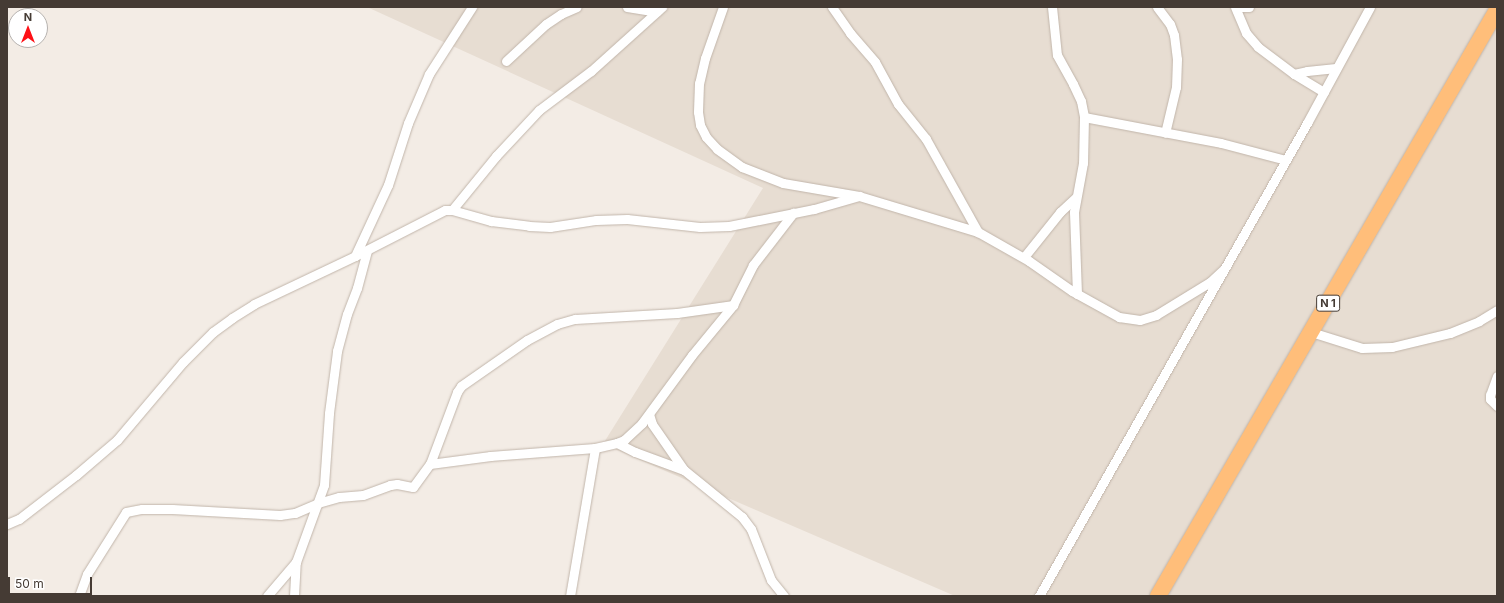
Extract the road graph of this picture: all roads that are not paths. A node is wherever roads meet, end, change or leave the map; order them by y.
1 (472, 7) edge
2 (577, 7) edge
3 (627, 7) edge
4 (723, 7) edge
5 (832, 7) edge
6 (1052, 7) edge
7 (1157, 7) edge
8 (1236, 7) edge
9 (1249, 7) edge
10 (1370, 7) edge
11 (659, 9) edge
12 (1497, 10) edge
13 (506, 61) dead end
14 (1336, 68) junction
15 (1294, 74) junction
16 (1324, 92) junction
17 (1084, 117) junction
18 (1165, 133) junction
19 (1286, 160) junction
20 (859, 196) junction
21 (1075, 198) junction
22 (452, 210) junction
23 (792, 213) junction
24 (978, 232) junction
25 (367, 250) junction
26 (355, 256) junction
27 (1024, 258) junction
28 (1223, 270) junction
29 (1077, 294) junction
30 (733, 305) junction
31 (1496, 313) edge
32 (1311, 332) junction
33 (1497, 376) edge
34 (1497, 406) edge
35 (649, 414) junction
36 (617, 443) junction
37 (595, 448) junction
38 (430, 464) junction
39 (684, 470) junction
40 (318, 503) junction
41 (7, 524) edge
42 (296, 562) junction
43 (79, 596) edge
44 (267, 596) edge
45 (294, 596) edge
46 (570, 596) edge
47 (784, 596) edge
48 (1039, 596) edge
49 (1158, 596) edge

1 - 26 street
2 - 13 street
3 - 11 street
4 - 20 street
5 - 24 street
6 - 17 street
7 - 18 street
8 - 9 street
8 - 15 street
10 - 14 street
11 - 22 street
12 - 32 highway, N 1
14 - 15 street
14 - 16 street
15 - 16 street
16 - 19 street
17 - 18 street
17 - 21 street
18 - 19 street
19 - 28 street
20 - 23 street
20 - 24 street
21 - 27 street
21 - 29 street
22 - 23 street
22 - 25 street
23 - 30 street
24 - 27 street
25 - 26 street
25 - 40 street
26 - 41 street
27 - 29 street
28 - 29 street
28 - 48 street
30 - 35 street
30 - 38 street
31 - 32 street
32 - 49 highway, N 1
33 - 34 street
35 - 36 street
35 - 39 street
36 - 37 street
36 - 39 street
37 - 38 street
37 - 46 street
38 - 40 street
39 - 47 street
40 - 42 street
40 - 43 street
42 - 44 street
42 - 45 street

